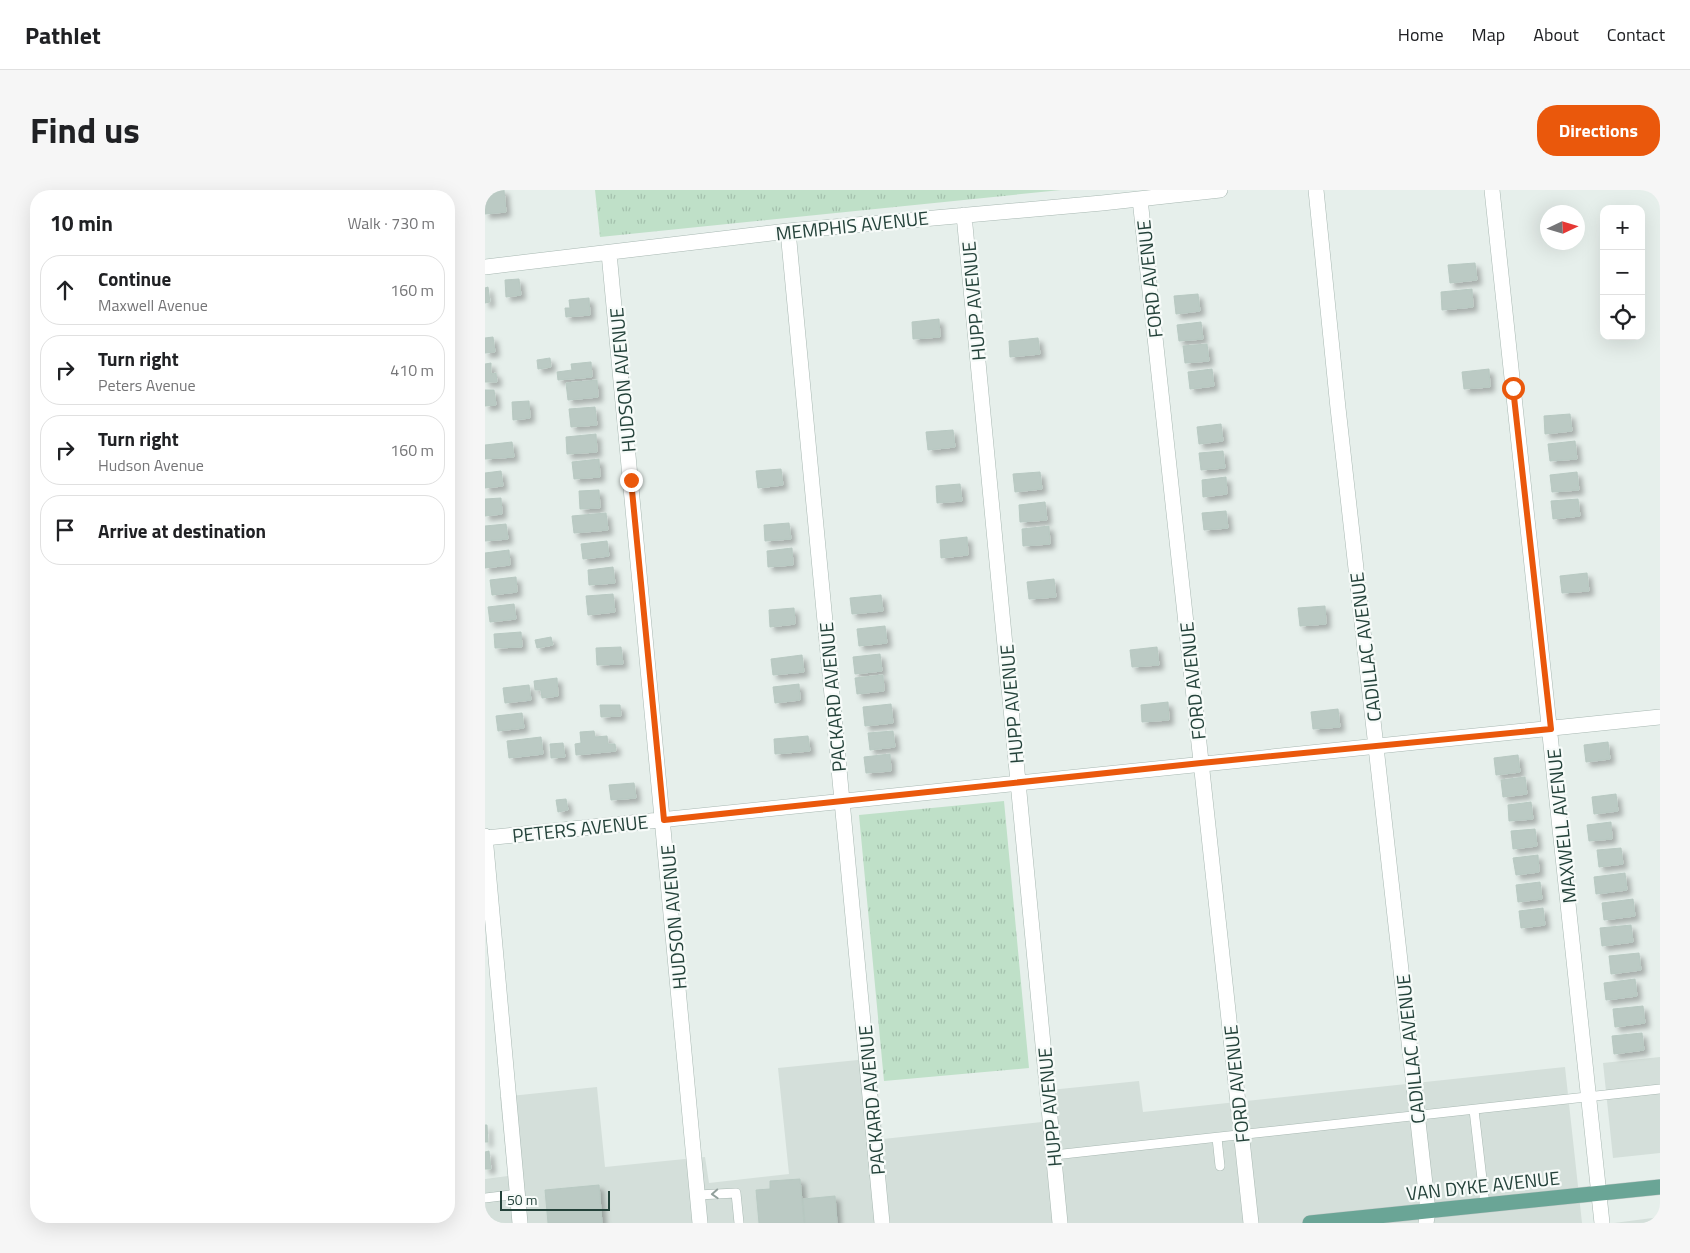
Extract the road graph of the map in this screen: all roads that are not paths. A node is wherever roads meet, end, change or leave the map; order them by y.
1 (1220, 190) edge
2 (1316, 190) edge
3 (1492, 190) edge
4 (1101, 197) edge
5 (1140, 199) junction
6 (965, 215) junction
7 (788, 231) junction
8 (609, 253) junction
9 (485, 267) edge
10 (1660, 717) edge
11 (1551, 729) junction
12 (1376, 746) junction
13 (1201, 763) junction
14 (1018, 783) junction
15 (842, 800) junction
16 (664, 820) junction
17 (485, 837) edge
18 (1660, 1089) edge
19 (1589, 1097) junction
20 (1474, 1110) junction
21 (1417, 1117) junction
22 (1241, 1135) junction
23 (1217, 1138) junction
24 (1054, 1155) junction
25 (1220, 1166) dead end
26 (1660, 1187) edge
27 (1599, 1193) junction
28 (518, 1194) junction
29 (698, 1195) junction
30 (485, 1198) edge
31 (1485, 1205) junction
32 (1427, 1217) edge
33 (520, 1223) edge
34 (700, 1223) edge
35 (739, 1223) edge
36 (882, 1223) edge
37 (1060, 1223) edge
38 (1251, 1223) edge
39 (1317, 1223) edge
40 (1602, 1223) edge

1 - 5 street, MEMPHIS AVENUE
2 - 12 street, CADILLAC AVENUE
3 - 11 street, MAXWELL AVENUE
4 - 5 street, MEMPHIS AVENUE
4 - 6 street, MEMPHIS AVENUE
5 - 13 street, FORD AVENUE
6 - 7 street, MEMPHIS AVENUE
6 - 14 street, HUPP AVENUE
7 - 8 street, MEMPHIS AVENUE
7 - 15 street, PACKARD AVENUE
8 - 9 street, MEMPHIS AVENUE
8 - 16 street, HUDSON AVENUE
10 - 11 street, PETERS AVENUE
11 - 12 street, PETERS AVENUE
11 - 19 street, MAXWELL AVENUE
12 - 13 street, PETERS AVENUE
12 - 21 street, CADILLAC AVENUE
13 - 14 street, PETERS AVENUE
13 - 22 street, FORD AVENUE
14 - 15 street, PETERS AVENUE
14 - 24 street, HUPP AVENUE
15 - 16 street, PETERS AVENUE
15 - 36 street, PACKARD AVENUE
16 - 17 street, PETERS AVENUE
16 - 29 street, HUDSON AVENUE
17 - 28 street
18 - 19 lane
19 - 20 lane
19 - 27 street, MAXWELL AVENUE
20 - 21 lane
20 - 31 lane
21 - 22 lane
21 - 32 street, CADILLAC AVENUE
22 - 23 lane
22 - 38 street, FORD AVENUE
23 - 24 lane
23 - 25 lane
24 - 37 street, HUPP AVENUE
26 - 27 main road, VAN DYKE AVENUE
27 - 31 main road, VAN DYKE AVENUE
27 - 40 street, MAXWELL AVENUE
28 - 30 lane
28 - 33 street
29 - 34 street, HUDSON AVENUE
35 -> 29 lane
31 - 32 main road, VAN DYKE AVENUE
32 - 39 main road, VAN DYKE AVENUE

